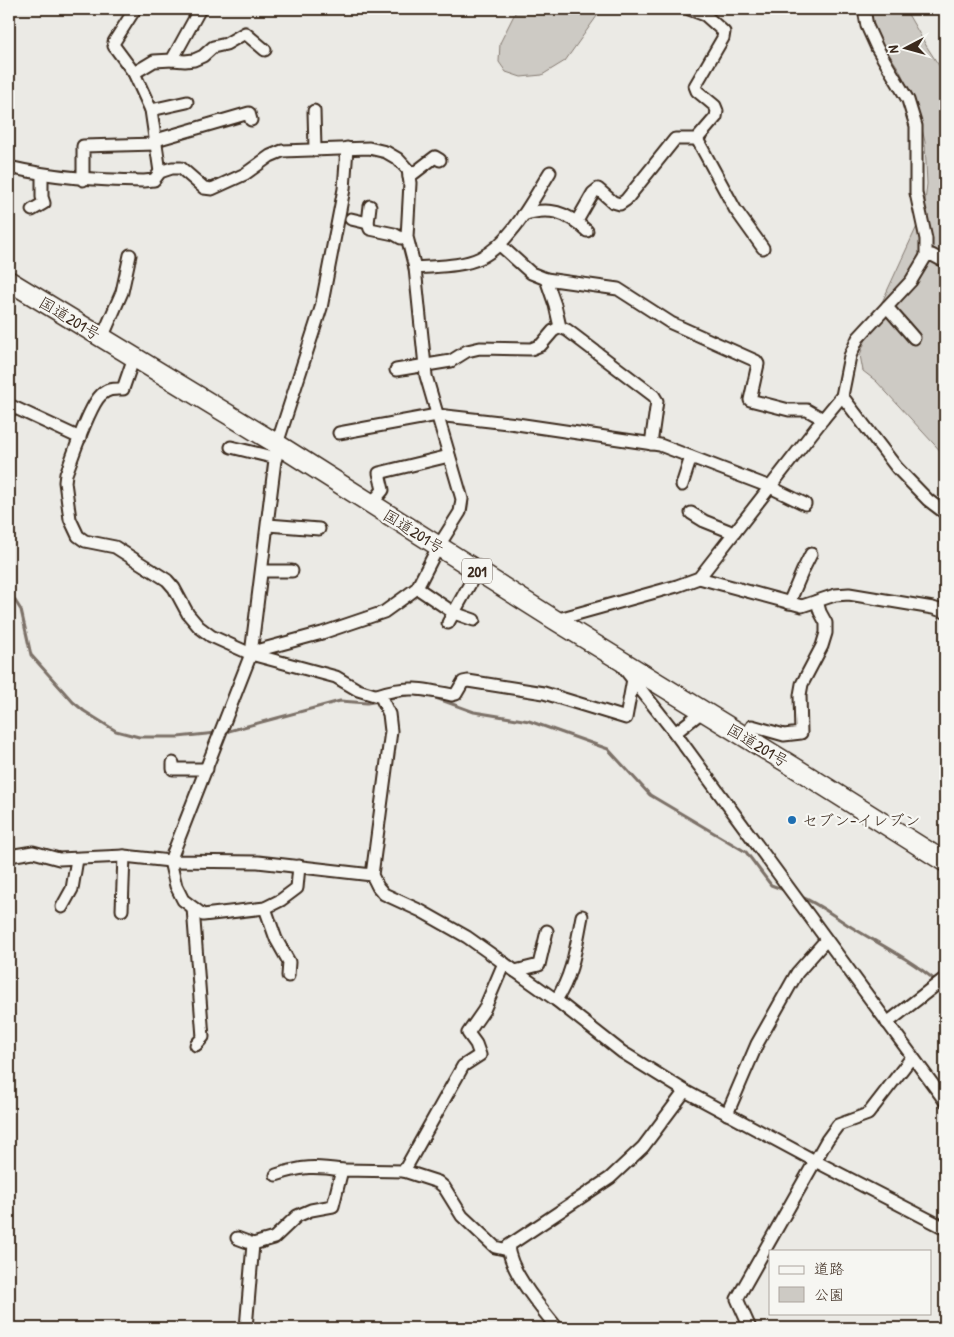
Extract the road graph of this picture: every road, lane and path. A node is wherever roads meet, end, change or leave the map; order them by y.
1 (135, 9) edge
2 (200, 9) edge
3 (689, 9) edge
4 (864, 9) edge
5 (265, 50) dead end
6 (172, 60) junction
7 (134, 73) junction
8 (188, 102) dead end
9 (151, 110) junction
10 (314, 111) dead end
11 (249, 113) dead end
12 (697, 139) junction
13 (156, 142) junction
14 (346, 148) junction
15 (315, 149) junction
16 (440, 160) dead end
17 (9, 167) edge
18 (160, 172) junction
19 (550, 172) dead end
20 (42, 175) junction
21 (409, 177) junction
22 (83, 180) junction
23 (370, 206) dead end
24 (32, 210) dead end
25 (523, 215) junction
26 (351, 219) dead end
27 (408, 221) junction
28 (577, 221) junction
29 (368, 223) junction
30 (587, 231) dead end
31 (400, 238) junction
32 (500, 244) junction
33 (763, 248) dead end
34 (411, 253) junction
35 (130, 255) dead end
36 (926, 256) junction
37 (945, 262) edge
38 (416, 268) junction
39 (546, 279) junction
40 (9, 280) edge
41 (887, 307) junction
42 (560, 327) junction
43 (102, 338) junction
44 (914, 338) dead end
45 (134, 357) junction
46 (425, 366) junction
47 (396, 370) dead end
48 (842, 396) junction
49 (9, 406) edge
50 (437, 415) junction
51 (823, 418) junction
52 (339, 433) dead end
53 (80, 438) junction
54 (651, 444) junction
55 (231, 448) dead end
56 (276, 451) junction
57 (449, 456) junction
58 (691, 457) junction
59 (682, 485) dead end
60 (770, 487) junction
61 (371, 504) junction
62 (805, 504) dead end
63 (691, 513) dead end
64 (945, 513) edge
65 (268, 524) junction
66 (318, 529) dead end
67 (734, 534) junction
68 (438, 547) junction
69 (811, 554) dead end
70 (262, 571) junction
71 (292, 571) dead end
72 (477, 571) junction
73 (699, 578) junction
74 (417, 588) junction
75 (817, 601) junction
76 (790, 603) junction
77 (945, 612) edge
78 (451, 618) junction
79 (474, 620) dead end
80 (555, 620) junction
81 (251, 653) junction
82 (614, 656) junction
83 (633, 679) junction
84 (381, 699) junction
85 (703, 711) junction
86 (675, 733) junction
87 (746, 737) junction
88 (173, 763) dead end
89 (207, 769) junction
90 (9, 856) edge
91 (124, 856) junction
92 (77, 858) junction
93 (170, 861) junction
94 (945, 862) edge
95 (299, 866) junction
96 (372, 875) junction
97 (62, 906) dead end
98 (193, 908) junction
99 (265, 908) junction
100 (122, 910) dead end
101 (582, 916) dead end
102 (547, 931) dead end
103 (826, 940) junction
104 (504, 963) junction
105 (515, 971) junction
106 (288, 976) dead end
107 (944, 979) edge
108 (556, 1000) junction
109 (887, 1022) junction
110 (196, 1045) dead end
111 (912, 1057) junction
112 (685, 1091) junction
113 (945, 1101) edge
114 (727, 1114) junction
115 (815, 1161) junction
116 (342, 1170) junction
117 (404, 1171) junction
118 (276, 1175) dead end
119 (945, 1228) edge
120 (237, 1238) dead end
121 (253, 1244) junction
122 (508, 1250) junction
123 (246, 1328) edge
124 (557, 1328) edge
125 (750, 1328) edge

1 - 7 street
2 - 6 street
3 - 12 street
4 - 36 street
5 - 6 street
6 - 7 street
7 - 9 street
8 - 9 street
9 - 13 street
10 - 15 street
11 - 13 street
12 - 28 street
12 - 33 street
13 - 18 street
13 - 22 street
14 - 15 street
14 - 21 street
14 - 56 street
15 - 18 street
16 - 21 street
17 - 20 street
18 - 22 street
19 - 25 street
20 - 22 street
20 - 24 street
21 - 27 street
23 - 29 street
25 - 28 street
25 - 32 street
26 - 29 street
27 - 31 street
27 - 34 street
28 - 30 street
29 - 31 street
31 - 34 street
32 - 38 street
32 - 39 street
34 - 38 street
35 - 43 street
36 - 37 street
36 - 41 street
38 - 46 street
39 - 42 street
39 - 51 street
40 - 43 highway, 国道201号 / 201
41 - 44 street
41 - 48 street
42 - 46 street
42 - 54 street
43 - 45 highway, 国道201号 / 201
45 - 53 street
45 - 56 highway, 国道201号 / 201
46 - 47 street
46 - 50 street
48 - 51 street
48 - 64 street
49 - 53 street
50 - 52 street
50 - 54 street
50 - 57 street
51 - 60 street
53 - 81 street
54 - 58 street
55 - 56 street
56 - 61 highway, 国道201号 / 201
56 - 65 street
57 - 61 street
57 - 68 street
58 - 59 street
58 - 60 street
60 - 62 street
60 - 67 street
61 - 68 highway, 国道201号 / 201
63 - 67 street
65 - 66 street
65 - 70 street
67 - 73 street
68 - 72 highway, 国道201号 / 201
68 - 74 street
69 - 76 street
70 - 71 street
70 - 81 street
72 - 78 street
72 - 80 highway, 国道201号 / 201
73 - 76 street
73 - 80 street
74 - 78 street
74 - 81 street
75 - 76 street
75 - 77 street
75 - 87 street
78 - 79 street
80 - 82 highway, 国道201号 / 201
81 - 84 street
81 - 89 street
82 - 83 street
82 - 85 highway, 国道201号 / 201
83 - 84 street
83 - 86 street
84 - 96 street
85 - 86 street
85 - 87 highway, 国道201号 / 201
86 - 103 street
87 - 94 highway, 国道201号 / 201
88 - 89 street
89 - 93 street
90 - 92 street
91 - 92 street
91 - 93 street
91 - 100 street
92 - 97 street
93 - 95 street
93 - 98 street
95 - 96 street
95 - 99 street
96 - 104 street
98 - 99 street
98 - 110 street
99 - 106 street
101 - 108 street
102 - 105 street
103 - 109 street
103 - 114 street
104 - 105 street
104 - 117 street
105 - 108 street
107 - 109 street
108 - 112 street
109 - 111 street
111 - 113 street
111 - 115 street
112 - 114 street
112 - 122 street
114 - 115 street
115 - 119 street
115 - 125 street
116 - 117 street
116 - 118 street
116 - 121 street
117 - 122 street
120 - 121 street
121 - 123 street
122 - 124 street

